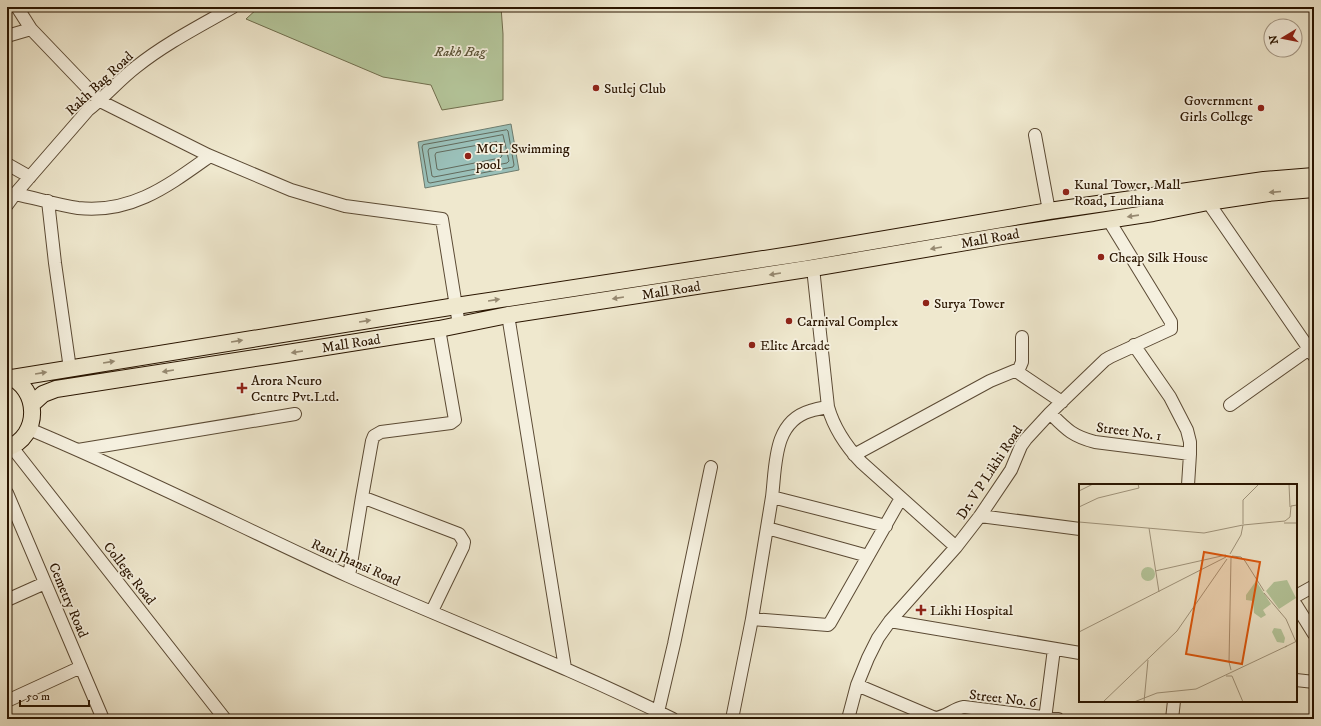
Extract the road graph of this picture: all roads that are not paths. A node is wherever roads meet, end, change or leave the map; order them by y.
1 (17, 7) edge
2 (233, 7) edge
3 (31, 29) junction
4 (7, 36) edge
5 (100, 101) junction
6 (1035, 136) dead end
7 (210, 156) junction
8 (7, 164) edge
9 (1314, 176) edge
10 (30, 178) junction
11 (1314, 189) edge
12 (15, 194) junction
13 (48, 201) junction
14 (1208, 202) junction
15 (7, 205) edge
16 (1050, 211) junction
17 (1108, 219) junction
18 (813, 268) junction
19 (456, 306) junction
20 (508, 315) junction
21 (459, 325) junction
22 (439, 329) junction
23 (1022, 337) dead end
24 (1134, 345) junction
25 (1312, 353) edge
26 (70, 369) junction
27 (1016, 371) junction
28 (9, 377) edge
29 (1062, 402) junction
30 (32, 404) junction
31 (1230, 405) dead end
32 (828, 407) junction
33 (1050, 413) junction
34 (295, 414) dead end
35 (29, 429) junction
36 (9, 447) edge
37 (78, 450) junction
38 (1190, 454) junction
39 (854, 455) junction
40 (711, 467) dead end
41 (1188, 484) edge
42 (7, 493) edge
43 (362, 497) junction
44 (772, 497) junction
45 (901, 498) junction
46 (980, 516) junction
47 (886, 526) junction
48 (767, 528) junction
49 (1079, 530) edge
50 (956, 547) junction
51 (868, 556) junction
52 (349, 576) junction
53 (45, 583) junction
54 (1314, 586) edge
55 (1297, 595) edge
56 (7, 600) edge
57 (1297, 607) edge
58 (432, 611) junction
59 (752, 618) junction
60 (890, 621) junction
61 (1314, 634) edge
62 (1054, 649) junction
63 (1079, 653) edge
64 (81, 667) junction
65 (565, 668) junction
66 (1297, 680) edge
67 (1314, 682) edge
68 (857, 684) junction
69 (7, 701) edge
70 (1174, 702) edge
71 (658, 712) junction
72 (1045, 718) edge
73 (103, 719) edge
74 (225, 719) edge
75 (673, 719) edge
76 (732, 719) edge
77 (848, 719) edge
78 (1058, 719) edge
79 (1172, 719) edge

1 - 3 street
2 - 5 street, Rakh Bag Road
3 - 4 street
3 - 5 street
5 - 7 street
5 - 10 street, Rakh Bag Road
6 - 16 street
7 - 13 street
7 - 19 street
8 - 10 street
9 - 16 main road, Mall Road
10 - 12 street, Rakh Bag Road
11 -> 14 main road, Mall Road
12 - 13 street
12 - 15 street, Rakh Bag Road
13 - 26 street
14 -> 17 main road, Mall Road
14 - 25 street
19 -> 16 main road, Mall Road
17 -> 18 main road, Mall Road
17 - 24 street, Dr. V P Likhi Road
18 -> 20 main road, Mall Road
18 - 32 street
19 - 21 street
26 -> 19 main road, Mall Road
20 - 21 main road, Mall Road
20 - 65 street
21 - 22 main road, Mall Road
22 -> 30 main road, Mall Road
22 - 43 street
23 - 27 street
24 - 29 street, Dr. V P Likhi Road
24 - 38 street
25 - 31 street
28 -> 26 main road, Mall Road
27 - 29 street
27 - 39 street
28 - 30 main road
29 - 33 street, Dr. V P Likhi Road
30 - 35 main road
32 - 39 street
32 - 44 street
33 - 38 street, Street No. 1
33 - 46 street, Dr. V P Likhi Road
34 - 37 street
35 - 36 main road
35 - 37 street, Rani Jhansi Road
36 - 74 street, College Road
37 - 52 street, Rani Jhansi Road
38 - 41 street
39 - 45 street
40 - 71 street
42 - 53 street, Cemetry Road
43 - 52 street
43 - 58 street
44 - 47 street
44 - 48 street
45 - 47 street
45 - 50 street
46 - 49 street
46 - 50 street, Dr. V P Likhi Road
47 - 51 street
48 - 51 street
48 - 59 street
50 - 60 street, Dr. V P Likhi Road
51 - 59 street
52 - 58 street, Rani Jhansi Road
53 - 56 street
53 - 64 street, Cemetry Road
54 - 55 street
57 - 61 street
58 - 65 street, Rani Jhansi Road
59 - 76 street
60 - 62 street
60 - 68 street, Dr. V P Likhi Road
62 - 63 street
62 - 72 street
64 - 69 street
64 - 73 street, Cemetry Road
65 - 71 street, Rani Jhansi Road
66 - 67 street
68 - 72 street, Street No. 6
68 - 77 street, Dr. V P Likhi Road
70 - 79 street
71 - 75 street, Rani Jhansi Road
72 - 78 street, Street No. 6

